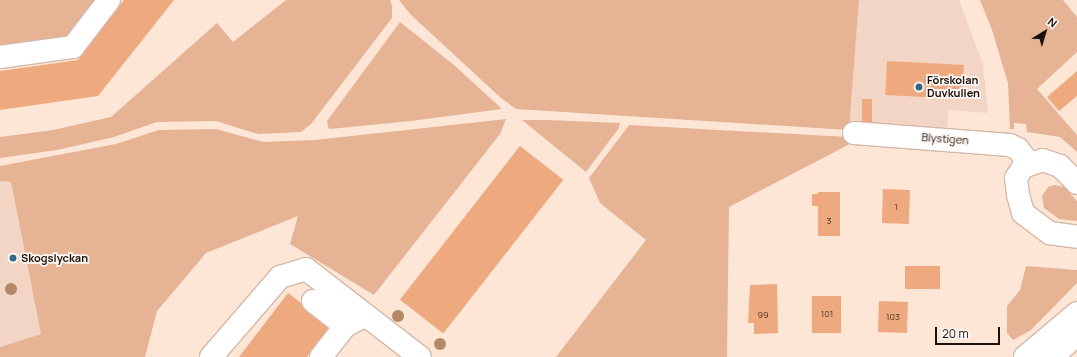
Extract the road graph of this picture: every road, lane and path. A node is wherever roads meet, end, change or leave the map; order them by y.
1 (109, 0) edge
2 (0, 57) edge
3 (854, 133) dead end
4 (1029, 163) junction
5 (1077, 183) edge
6 (1077, 237) edge
7 (313, 301) dead end
8 (1077, 313) edge
9 (365, 316) junction
10 (345, 326) junction
11 (1077, 334) edge
12 (211, 357) edge
13 (321, 357) edge
14 (420, 357) edge
15 (1025, 357) edge
16 (1053, 357) edge

1 - 2 street
3 - 4 street, Blystigen
4 - 5 street
4 - 6 street
7 - 10 street
8 - 15 street
9 - 10 street
9 - 12 street
9 - 14 street
10 - 13 street
11 - 16 street

